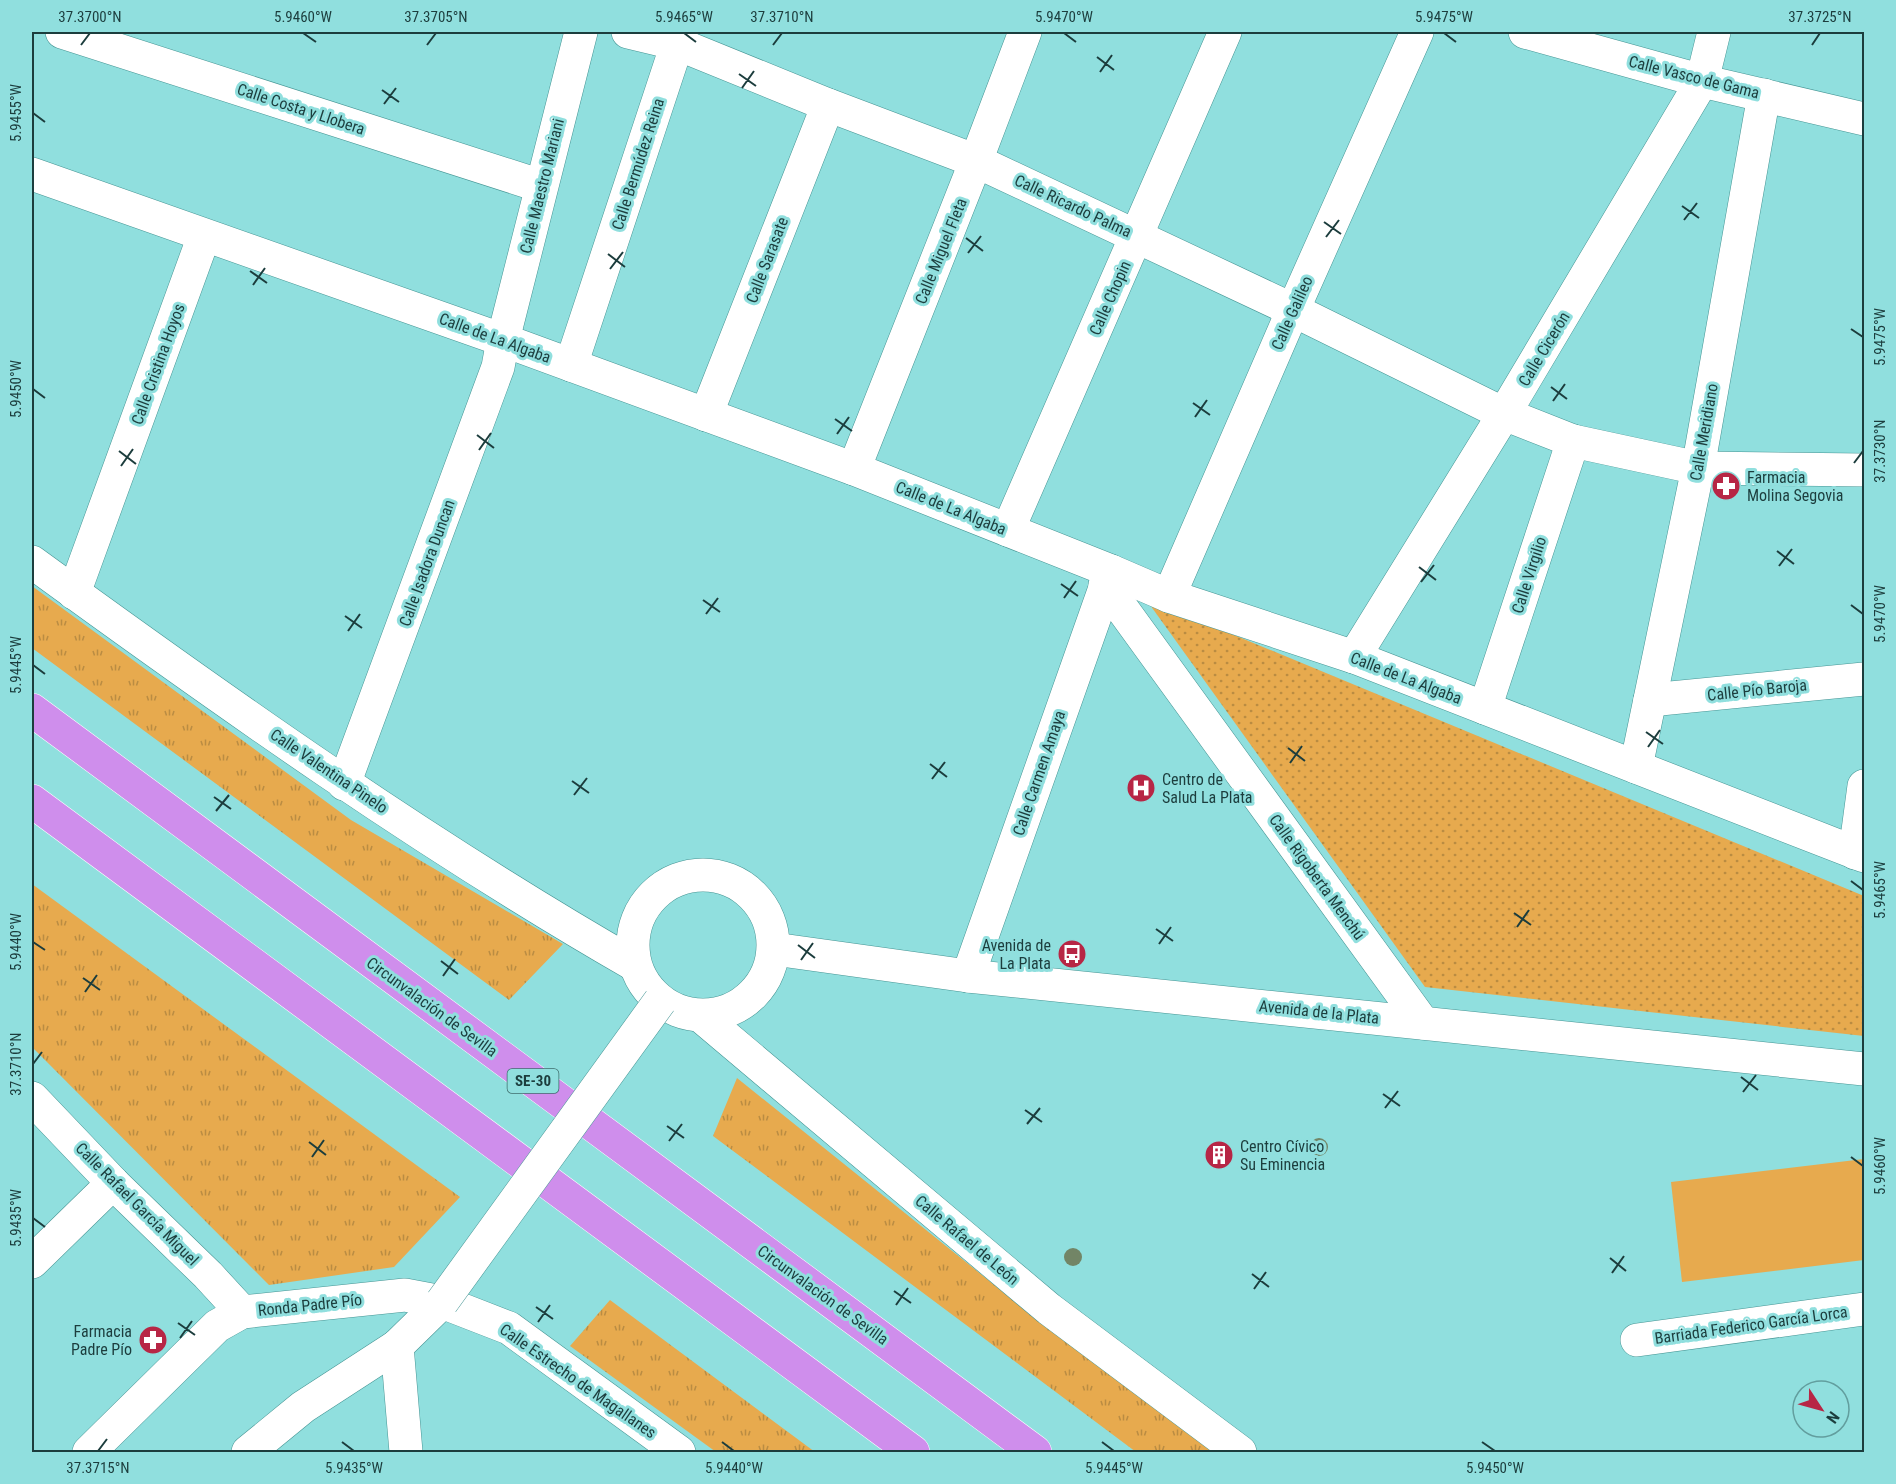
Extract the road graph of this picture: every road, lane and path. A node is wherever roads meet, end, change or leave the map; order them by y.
1 (62, 32) edge
2 (581, 32) edge
3 (628, 32) edge
4 (1025, 32) edge
5 (1225, 32) edge
6 (1417, 32) edge
7 (1525, 32) edge
8 (1714, 32) edge
9 (679, 38) edge
10 (1702, 81) junction
11 (1764, 95) junction
12 (828, 105) junction
13 (1864, 119) edge
14 (976, 161) junction
15 (32, 174) edge
16 (541, 186) junction
17 (204, 236) junction
18 (1137, 236) junction
19 (1293, 310) junction
20 (503, 340) junction
21 (571, 365) junction
22 (1504, 414) junction
23 (706, 415) junction
24 (1573, 441) junction
25 (1698, 468) junction
26 (854, 469) junction
27 (1864, 470) edge
28 (1008, 530) junction
29 (32, 562) edge
30 (1108, 578) junction
31 (74, 593) junction
32 (1169, 596) junction
33 (1354, 657) junction
34 (1864, 680) edge
35 (1650, 700) junction
36 (1485, 708) junction
37 (32, 710) edge
38 (1636, 767) junction
39 (344, 784) junction
40 (1864, 786) edge
41 (32, 801) edge
42 (1860, 854) edge
43 (774, 949) junction
44 (635, 965) junction
45 (969, 976) junction
46 (660, 1001) junction
47 (702, 1017) junction
48 (1423, 1023) junction
49 (1864, 1069) edge
50 (32, 1098) edge
51 (113, 1183) junction
52 (32, 1262) edge
53 (442, 1302) junction
54 (1864, 1309) edge
55 (242, 1312) junction
56 (1637, 1340) dead end
57 (397, 1346) junction
58 (89, 1452) edge
59 (248, 1452) edge
60 (405, 1452) edge
61 (679, 1452) edge
62 (913, 1452) edge
63 (1035, 1452) edge
64 (1240, 1452) edge

1 - 16 street, Calle Costa y Llobera
2 - 16 street, Calle Maestro Mariani
3 - 9 street, Calle Ricardo Palma
4 - 14 street, Calle Miguel Fleta
5 - 18 street, Calle Chopin
6 - 19 street, Calle Galileo
7 - 10 street, Calle Vasco de Gama
8 - 10 street, Calle Cicerón
9 - 12 street, Calle Ricardo Palma
9 - 21 street, Calle Bermúdez Reina
10 - 11 street, Calle Vasco de Gama
10 - 22 street, Calle Cicerón
11 - 13 street, Calle Vasco de Gama
11 - 25 street, Calle Meridiano
12 - 14 street, Calle Ricardo Palma
12 - 23 street, Calle Sarasate
14 - 18 street, Calle Ricardo Palma
14 - 26 street, Calle Miguel Fleta
15 - 17 street, Calle de La Algaba
16 - 20 street, Calle Maestro Mariani
17 - 20 street, Calle de La Algaba
17 - 31 street, Calle Cristina Hoyos
18 - 19 street, Calle Ricardo Palma
18 - 28 street, Calle Chopin
19 - 22 street, Calle Ricardo Palma
19 - 32 street, Calle Galileo
20 - 21 street, Calle de La Algaba
20 - 39 street, Calle Isadora Duncan
21 - 23 street, Calle de La Algaba
22 - 24 street, Calle Ricardo Palma
22 - 33 street, Calle Cicerón
23 - 26 street, Calle de La Algaba
24 - 25 street, Calle Ricardo Palma
24 - 36 street, Calle Virgilio
25 - 27 street, Calle Ricardo Palma
25 - 35 street, Calle Meridiano
26 - 28 street, Calle de La Algaba
28 - 30 street, Calle de La Algaba
29 - 31 street, Calle Valentina Pinelo
30 - 32 street, Calle de La Algaba
30 - 45 street, Calle Carmen Amaya
30 - 48 street, Calle Rigoberta Menchú
31 - 39 street, Calle Valentina Pinelo
32 - 33 street, Calle de La Algaba
33 - 36 street, Calle de La Algaba
34 - 35 street, Calle Pío Baroja
35 - 38 street, Calle Meridiano
36 - 38 street, Calle de La Algaba
37 - 63 highway, Circunvalación de Sevilla / SE-30
38 - 42 street, Calle de La Algaba
39 - 44 street, Calle Valentina Pinelo
40 - 42 street
41 - 62 highway
43 - 44 street
43 - 45 street, Avenida de la Plata
43 - 47 street
44 - 46 street
45 - 48 street, Avenida de la Plata
46 - 47 street
46 - 53 street, bridge
47 - 64 street, Calle Rafael de León
48 - 49 street, Avenida de la Plata
50 - 51 street, Calle Rafael García Miguel
51 - 52 street
51 - 55 street, Calle Rafael García Miguel
53 - 55 street, Ronda Padre Pío
53 - 57 street
53 - 61 street, Calle Estrecho de Magallanes
54 - 56 street, Barriada Federico García Lorca
55 - 58 street, Ronda Padre Pío
57 - 59 street
57 - 60 street

